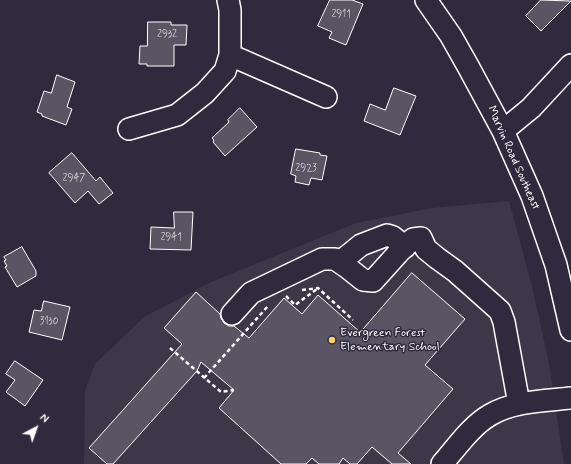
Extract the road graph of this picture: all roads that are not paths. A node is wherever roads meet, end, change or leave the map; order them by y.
1 (228, 0) edge
2 (426, 0) edge
3 (230, 55) junction
4 (571, 65) edge
5 (326, 97) dead end
6 (130, 129) dead end
7 (503, 131) junction
8 (405, 247) junction
9 (340, 262) junction
10 (232, 314) dead end
11 (571, 330) edge
12 (571, 398) edge
13 (519, 404) junction
14 (442, 464) edge

1 - 3 street
2 - 7 street, Marvin Road Southeast
3 - 5 street
3 - 6 street
4 - 7 street
7 - 11 street, Marvin Road Southeast
8 - 9 street
8 - 9 street
8 - 13 street
9 - 10 street
12 - 13 street
13 - 14 street

